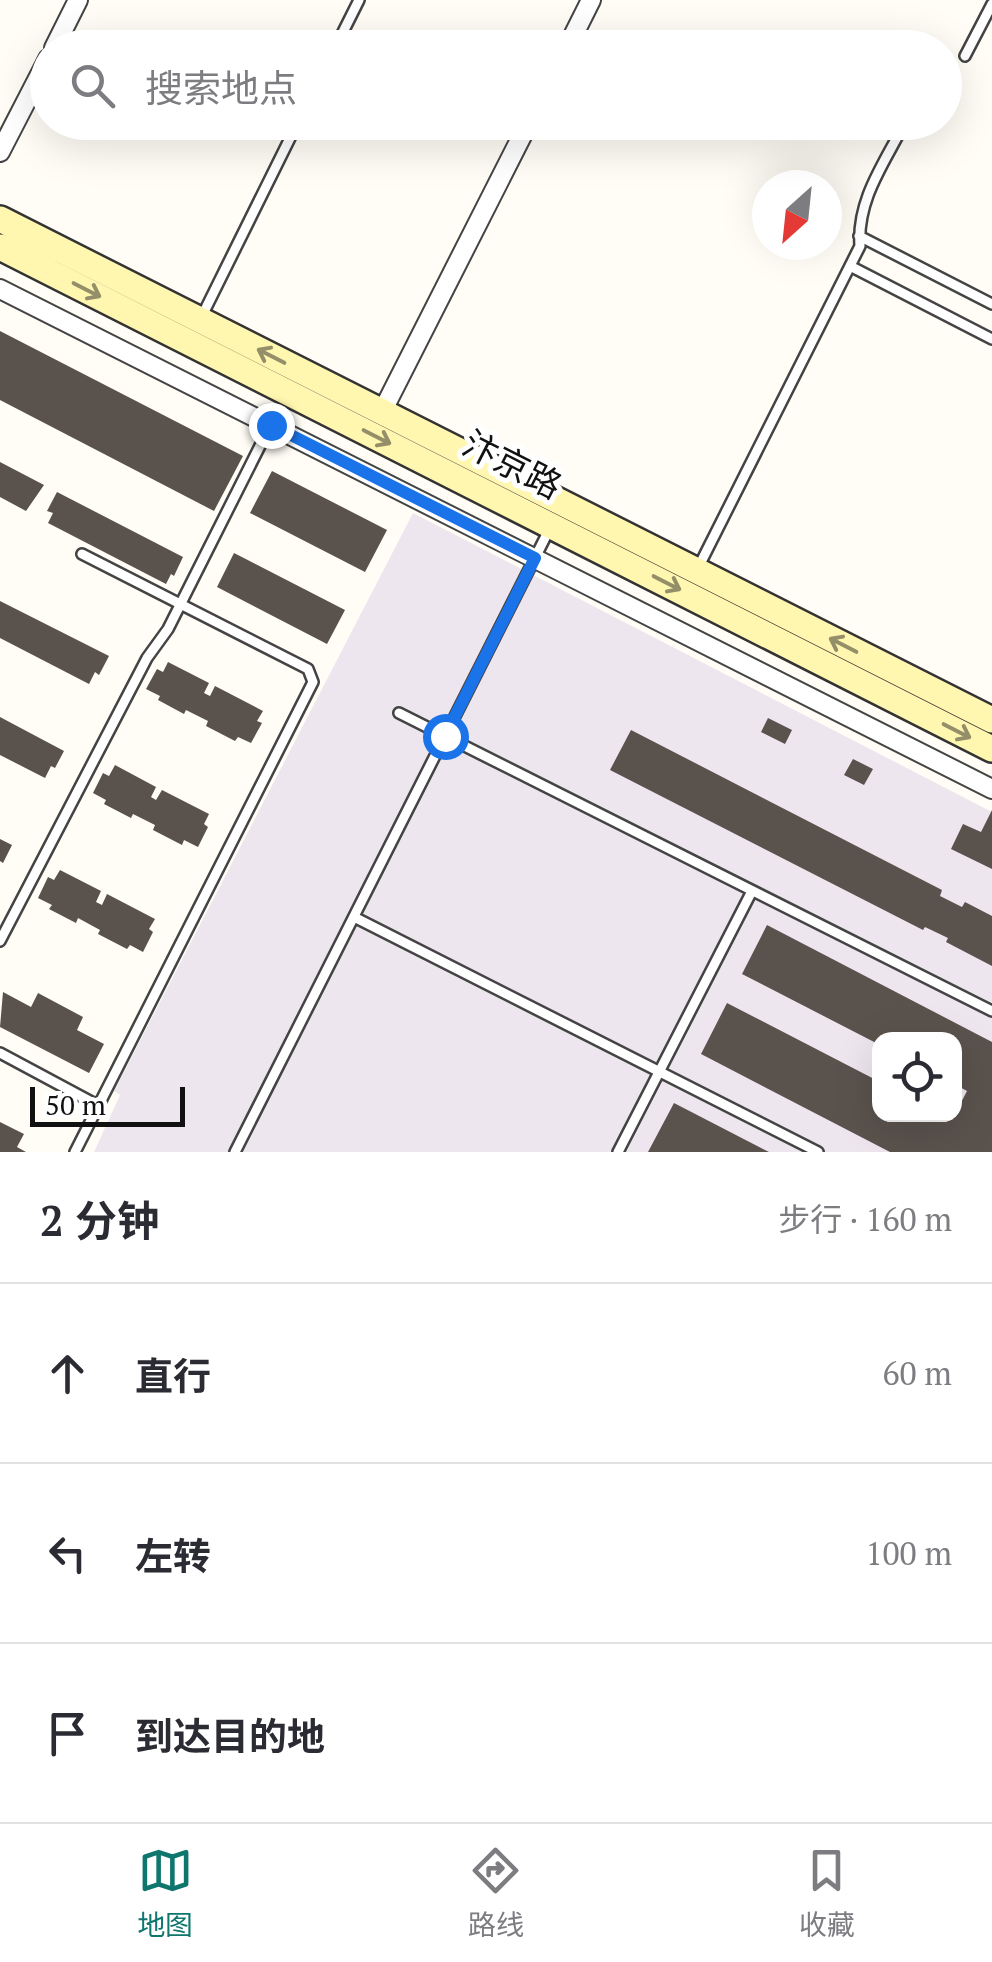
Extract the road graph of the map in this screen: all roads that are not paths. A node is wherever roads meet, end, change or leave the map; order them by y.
1 (78, 0) edge
2 (359, 0) edge
3 (591, 0) edge
4 (992, 4) edge
5 (63, 30) edge
6 (344, 30) edge
7 (576, 30) edge
8 (965, 56) dead end
9 (30, 94) edge
10 (289, 140) edge
11 (520, 140) edge
12 (895, 140) edge
13 (0, 152) edge
14 (0, 219) edge
15 (859, 236) junction
16 (0, 247) edge
17 (850, 266) junction
18 (0, 289) edge
19 (992, 304) edge
20 (200, 320) junction
21 (992, 339) edge
22 (382, 412) junction
23 (271, 425) junction
24 (552, 524) junction
25 (82, 554) dead end
26 (535, 558) junction
27 (696, 570) junction
28 (180, 604) junction
29 (399, 713) dead end
30 (992, 720) edge
31 (445, 736) junction
32 (992, 749) edge
33 (992, 789) edge
34 (752, 890) junction
35 (354, 917) junction
36 (0, 942) edge
37 (992, 1011) edge
38 (0, 1054) edge
39 (659, 1072) junction
40 (99, 1106) junction
41 (76, 1152) edge
42 (235, 1152) edge
43 (618, 1152) edge
44 (818, 1152) edge

1 - 5 street
2 - 6 lane
3 - 7 street
4 - 8 lane
9 - 13 street
10 - 20 lane
11 - 22 street
12 - 15 lane
14 - 20 main road, 汴京路
15 - 17 lane
15 - 19 lane
16 -> 24 main road, 汴京路
17 - 21 lane
17 - 27 lane
18 - 23 street
22 -> 20 main road, 汴京路
22 - 27 main road, 汴京路
23 - 26 street
23 - 28 lane
24 - 26 lane
24 -> 32 main road, 汴京路
25 - 28 lane
26 - 31 lane
26 - 33 street
30 -> 27 main road, 汴京路
28 - 36 lane
28 - 40 lane
29 - 31 lane
31 - 34 lane
31 - 35 lane
34 - 37 lane
34 - 39 lane
35 - 39 lane
35 - 42 lane
38 - 40 lane
39 - 43 lane
39 - 44 lane
40 - 41 lane

